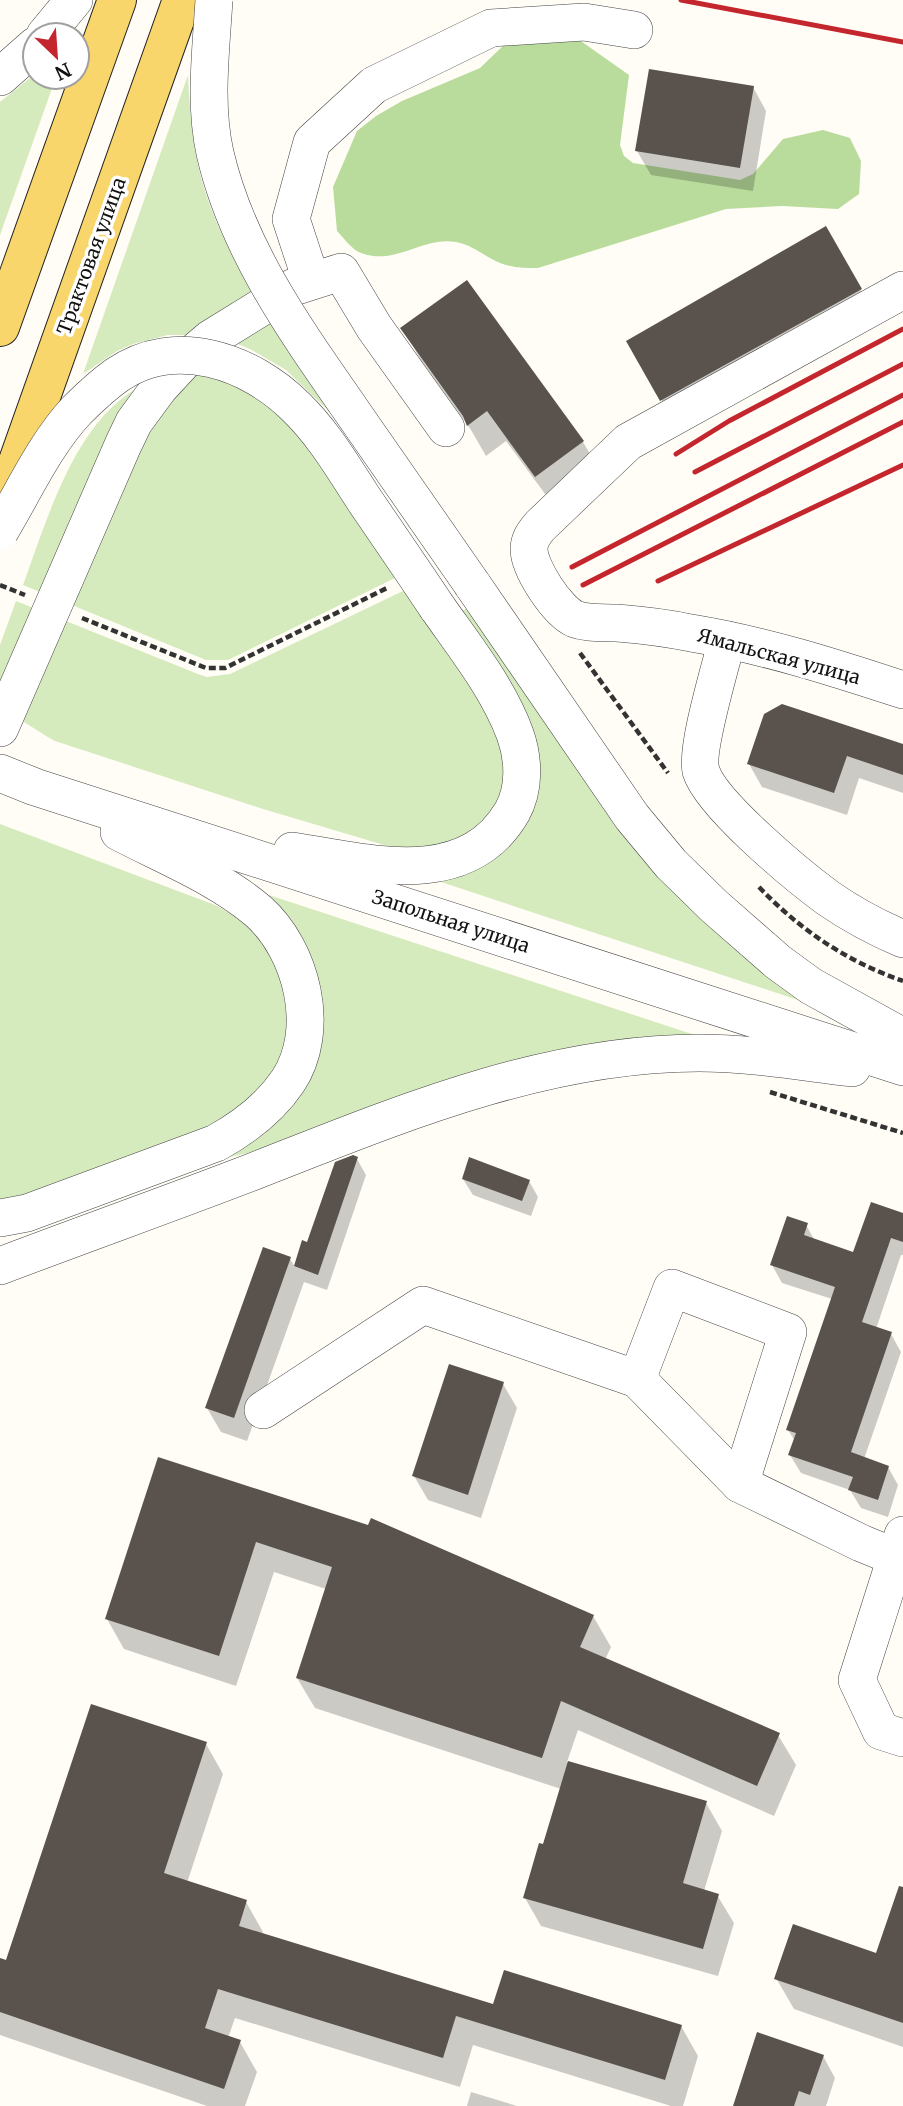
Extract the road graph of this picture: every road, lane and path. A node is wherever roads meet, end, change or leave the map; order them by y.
1 (74, 0) edge
2 (117, 0) edge
3 (182, 0) edge
4 (214, 0) edge
5 (57, 21) edge
6 (634, 30) dead end
7 (21, 58) edge
8 (0, 77) edge
9 (311, 280) junction
10 (903, 290) edge
11 (0, 327) edge
12 (446, 428) dead end
13 (0, 512) edge
14 (0, 531) edge
15 (727, 640) junction
16 (903, 690) edge
17 (0, 728) edge
18 (0, 773) edge
19 (35, 787) junction
20 (182, 835) junction
21 (903, 939) edge
22 (903, 1037) edge
23 (903, 1068) edge
24 (903, 1074) edge
25 (763, 1090) dead end
26 (903, 1133) edge
27 (0, 1218) edge
28 (0, 1266) edge
29 (637, 1379) junction
30 (263, 1410) dead end
31 (740, 1484) junction
32 (899, 1546) edge
33 (892, 1734) edge

1 - 5 street
2 - 11 main road
3 - 13 main road, Трактовая улица
4 - 22 street, bridge
6 - 9 street
7 - 8 street
9 - 12 street
9 - 17 street
10 - 15 street, Ямальская улица
14 - 20 street, bridge
15 - 16 street, Ямальская улица
15 - 21 street
18 - 19 street, Запольная улица
19 - 20 street, Запольная улица
19 - 27 street
20 - 23 street, Запольная улица
24 - 28 street
25 - 26 path
29 - 30 street
29 - 31 street
29 - 31 street
31 - 32 street
32 - 33 street

